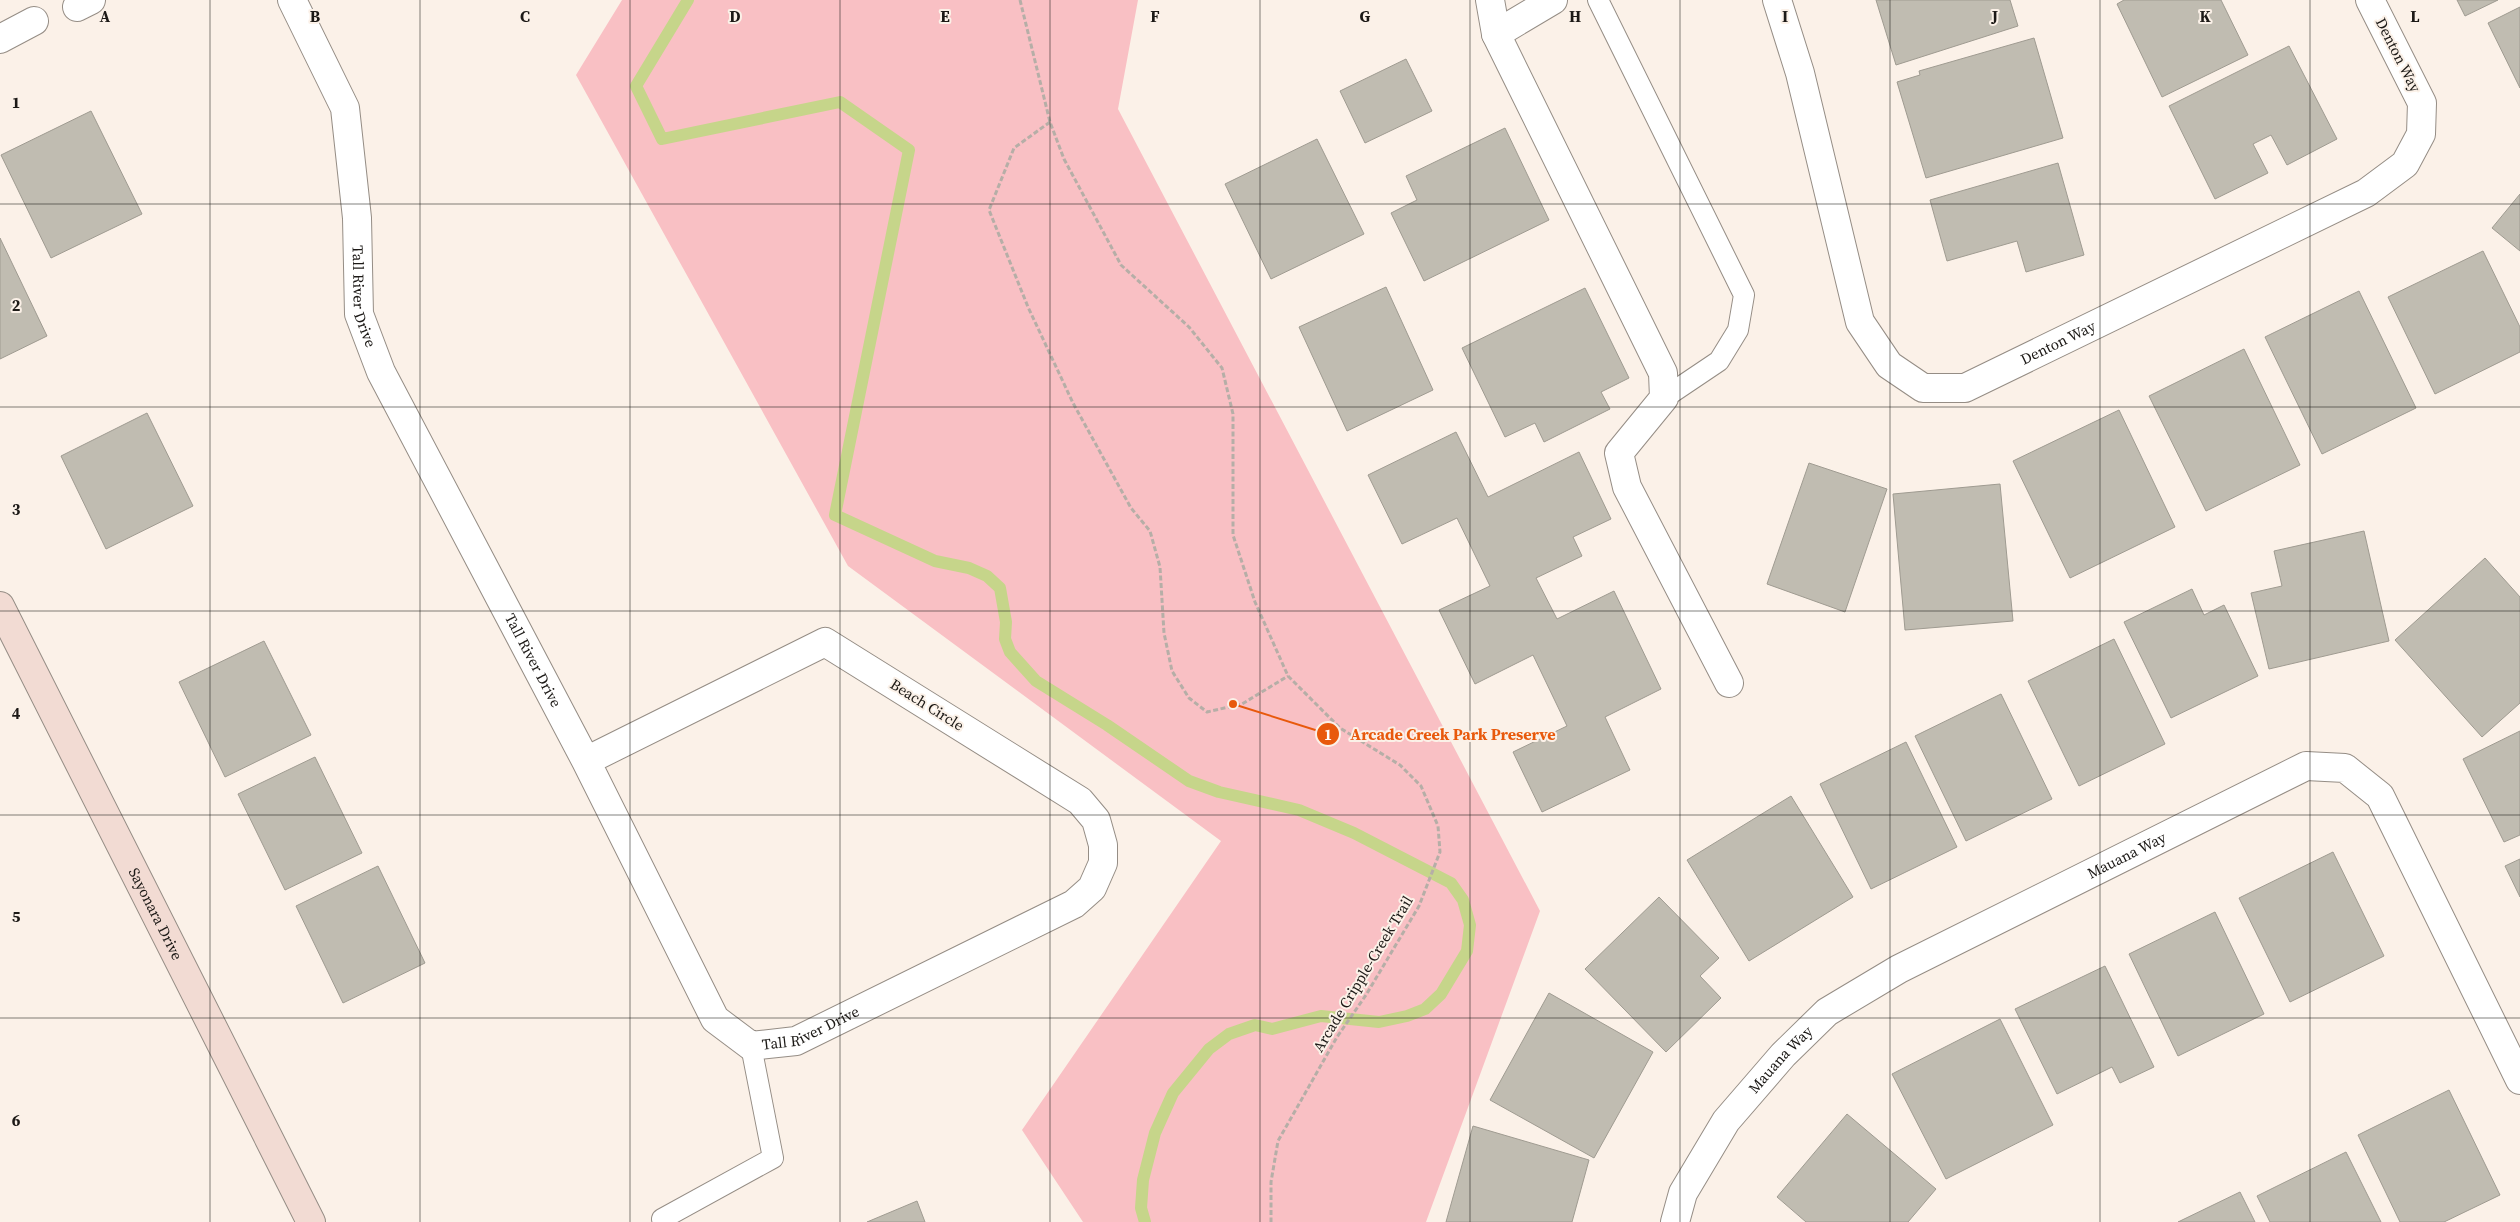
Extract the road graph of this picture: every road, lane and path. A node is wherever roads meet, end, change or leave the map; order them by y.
1 (292, 0) edge
2 (1020, 0) edge
3 (1490, 0) edge
4 (1553, 0) edge
5 (1598, 0) edge
6 (1777, 0) edge
7 (2370, 0) edge
8 (34, 21) dead end
9 (1496, 34) junction
10 (0, 39) edge
11 (1050, 122) junction
12 (1664, 398) junction
13 (0, 606) edge
14 (1288, 676) junction
15 (1728, 683) dead end
16 (586, 761) junction
17 (997, 943) joint
18 (751, 1046) junction
19 (2520, 1080) edge
20 (662, 1219) dead end
21 (311, 1222) edge
22 (1270, 1222) edge
23 (1675, 1222) edge

1 - 16 street, Tall River Drive
2 - 11 path, Arcade Cripple-Creek Trail
3 - 9 street
4 - 9 street
5 - 12 lane
6 - 7 street, Denton Way
8 - 10 street
9 - 12 street
11 - 14 path, Arcade Cripple-Creek Trail
11 - 14 path
12 - 15 street
13 - 21 street, Sayonara Drive
14 - 22 path, Arcade Cripple-Creek Trail
16 - 17 street, Beach Circle
16 - 18 street, Tall River Drive
17 - 18 street, Tall River Drive
18 - 20 lane
19 - 23 street, Mauana Way

